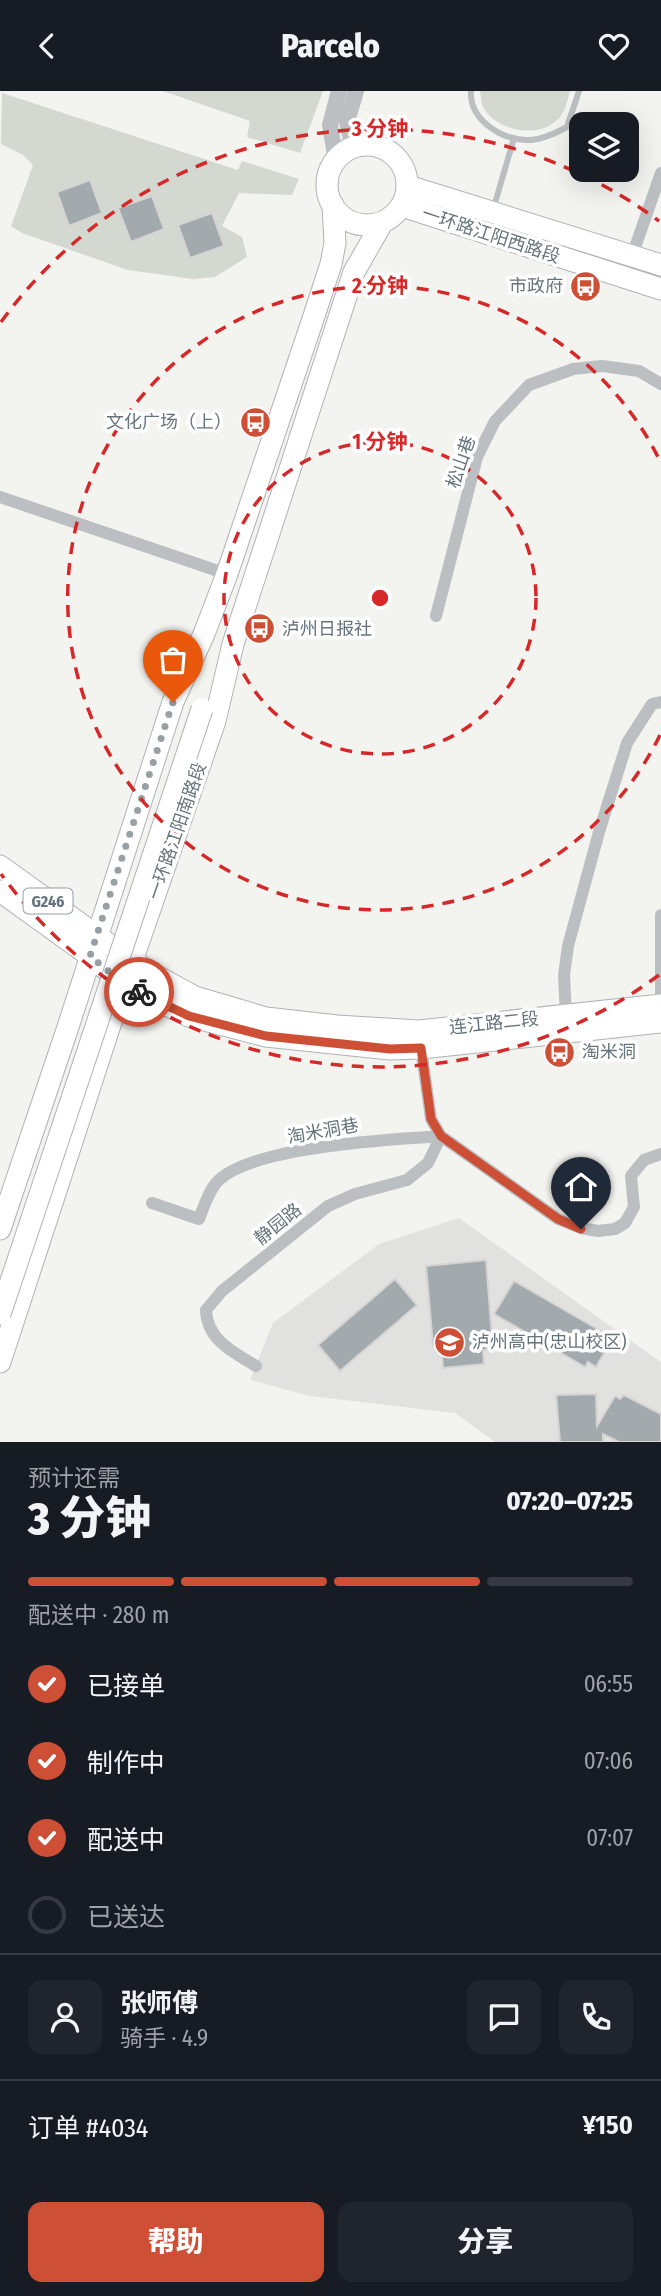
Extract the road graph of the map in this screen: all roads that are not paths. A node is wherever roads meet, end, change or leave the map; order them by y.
1 (339, 91) edge
2 (356, 91) edge
3 (471, 91) edge
4 (579, 91) edge
5 (514, 138) junction
6 (344, 154) junction
7 (661, 173) edge
8 (408, 185) junction
9 (333, 205) junction
10 (402, 207) junction
11 (493, 212) junction
12 (382, 223) junction
13 (632, 256) junction
14 (661, 265) edge
15 (661, 289) edge
16 (661, 384) edge
17 (0, 496) edge
18 (227, 574) junction
19 (436, 616) dead end
20 (204, 634) junction
21 (233, 643) junction
22 (661, 702) edge
23 (195, 706) junction
24 (0, 866) edge
25 (111, 890) junction
26 (0, 891) edge
27 (154, 898) junction
28 (661, 915) edge
29 (98, 934) junction
30 (90, 956) junction
31 (132, 961) junction
32 (124, 984) junction
33 (661, 1006) edge
34 (566, 1016) junction
35 (661, 1023) edge
36 (421, 1048) junction
37 (60, 1052) junction
38 (99, 1062) junction
39 (441, 1136) junction
40 (661, 1154) edge
41 (152, 1203) dead end
42 (0, 1229) edge
43 (0, 1276) edge
44 (0, 1314) edge
45 (0, 1361) edge
46 (256, 1366) dead end

1 - 6 street
2 - 6 street
3 - 5 lane
4 - 5 lane
5 - 11 lane
6 - 8 main road
6 - 9 main road
7 - 13 street
8 - 10 main road
8 - 11 main road, 一环路江阳西路段
9 - 12 main road
9 - 18 main road
10 - 12 main road
10 - 15 main road, 一环路江阳西路段
11 - 13 main road, 一环路江阳西路段
12 - 21 main road, 一环路江阳南路段
13 - 14 main road, 一环路江阳西路段
16 - 19 street, 松山巷
17 - 18 street
18 - 20 main road
20 - 23 main road
20 - 25 main road
21 - 23 main road
21 - 27 main road, 一环路江阳南路段
22 - 34 street
23 - 43 main road
23 - 44 main road, bridge
24 - 29 main road, G246
25 - 27 main road
25 - 29 main road
26 - 30 main road, G246
27 - 31 main road, 一环路江阳南路段
28 - 33 street
29 - 30 main road
29 - 31 main road, 连江路二段 / G246
30 - 32 main road, 连江路二段 / G246
30 - 37 main road
31 - 32 main road, 一环路江阳南路段
31 - 34 main road, 连江路二段 / G246
32 - 36 main road, 连江路二段 / G246
32 - 38 main road, 一环路江阳南路段
33 - 34 main road, 连江路二段 / G246
35 - 36 main road, 连江路二段 / G246
36 - 39 street
37 - 38 main road
37 - 42 main road
38 - 45 main road, 一环路江阳南路段
39 - 40 street
39 - 41 street, 淘米洞巷
39 - 46 street, 静园路

